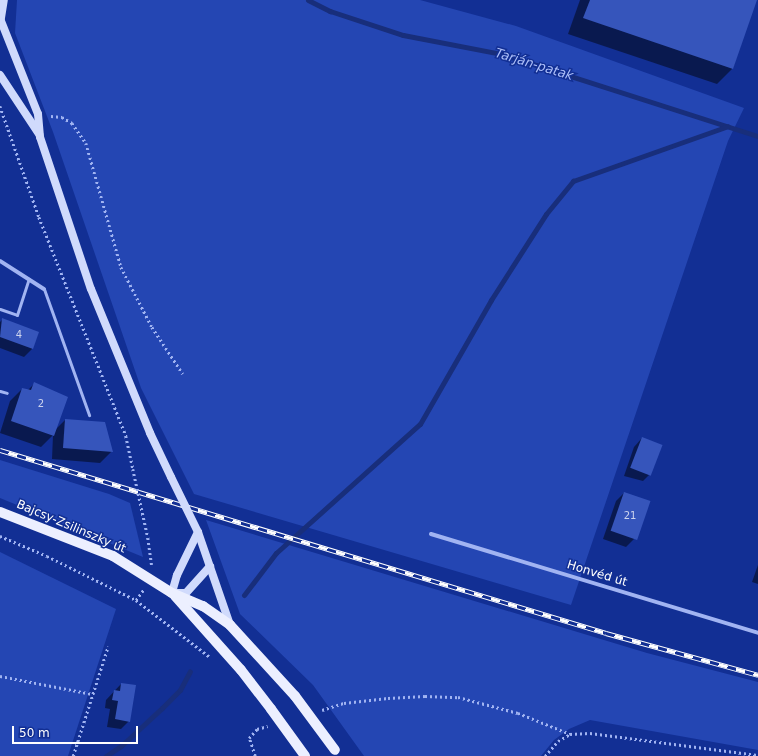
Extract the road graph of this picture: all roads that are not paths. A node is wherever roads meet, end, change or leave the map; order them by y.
1 (4, 0) edge
2 (1, 23) edge
3 (0, 75) edge
4 (40, 137) junction
5 (0, 261) edge
6 (29, 279) junction
7 (44, 289) joint
8 (0, 309) edge
9 (0, 391) edge
10 (7, 393) dead end
11 (89, 415) dead end
12 (0, 512) edge
13 (198, 532) junction
14 (431, 534) dead end
15 (210, 566) junction
16 (172, 593) junction
17 (230, 625) junction
18 (758, 633) edge
19 (338, 753) edge
20 (305, 756) edge

1 - 2 main road
2 - 4 main road
3 - 4 main road
4 - 13 main road, bridge
5 - 6 street
6 - 7 street
6 - 8 lane
7 - 11 lane
9 - 10 lane
12 - 16 main road, Bajcsy-Zsilinszky út
13 - 15 main road
13 - 16 main road
14 - 18 street, Honvéd út
15 - 16 main road
15 - 17 main road
16 - 17 main road
16 - 20 main road, bridge
17 - 19 main road, bridge

